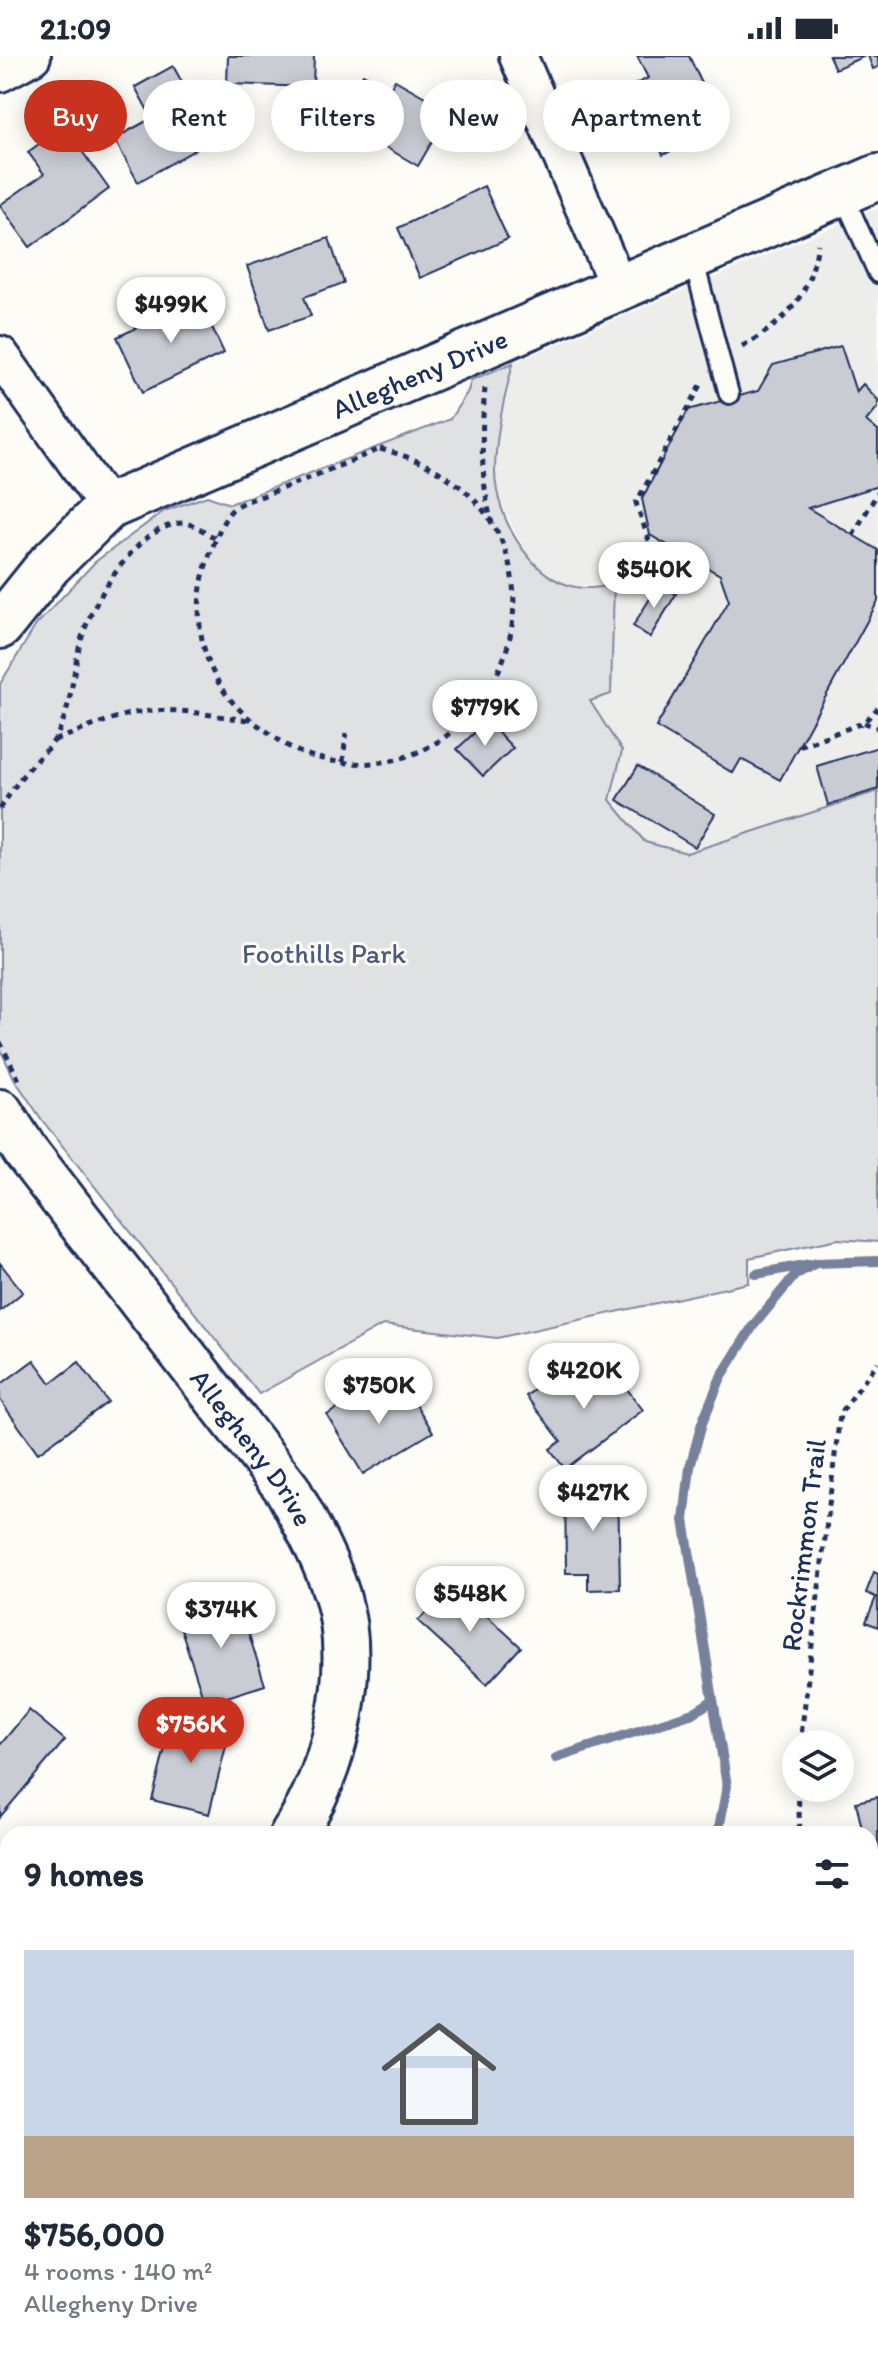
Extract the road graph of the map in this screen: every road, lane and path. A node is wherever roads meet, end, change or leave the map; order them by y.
1 (32, 56) edge
2 (518, 56) edge
3 (0, 73) edge
4 (860, 185) edge
5 (693, 258) junction
6 (878, 273) edge
7 (620, 290) junction
8 (0, 355) edge
9 (485, 382) dead end
10 (729, 394) dead end
11 (878, 492) edge
12 (108, 507) junction
13 (493, 528) junction
14 (853, 535) dead end
15 (216, 538) junction
16 (0, 626) edge
17 (878, 708) edge
18 (250, 720) junction
19 (462, 721) junction
20 (863, 723) junction
21 (878, 728) edge
22 (471, 730) dead end
23 (346, 733) dead end
24 (55, 740) junction
25 (799, 746) dead end
26 (343, 762) junction
27 (0, 809) edge
28 (0, 1112) edge
29 (878, 1362) edge
30 (802, 1730) edge
31 (799, 1802) edge
32 (298, 1826) edge
33 (800, 1826) edge

1 - 3 street
2 - 7 street
4 - 5 street, Allegheny Drive
4 - 6 lane
5 - 7 street, Allegheny Drive
5 - 10 lane
7 - 12 street, Allegheny Drive
8 - 12 street
9 - 13 path
11 - 14 path
12 - 16 street, Allegheny Drive
13 - 15 path
13 - 19 path
15 - 18 path
15 - 24 path
17 - 20 path
18 - 24 path
18 - 26 path
19 - 22 path
19 - 26 path
20 - 21 path
20 - 25 path
23 - 26 path
24 - 27 path
28 - 32 street, Allegheny Drive
29 - 30 path, Rockrimmon Trail
31 - 33 path

